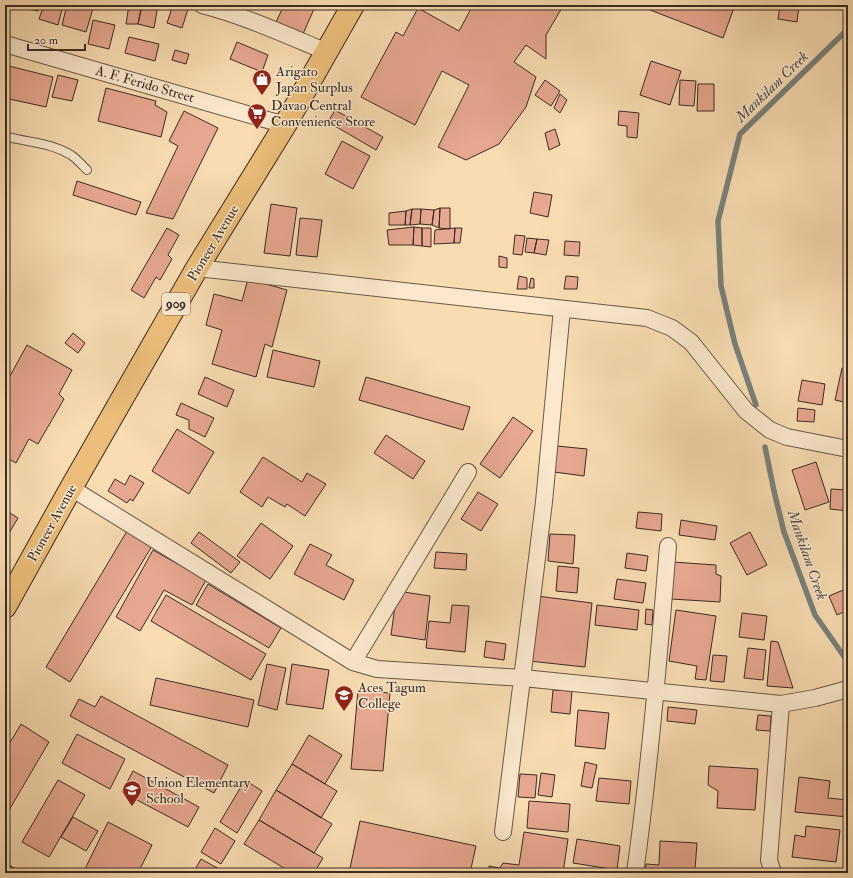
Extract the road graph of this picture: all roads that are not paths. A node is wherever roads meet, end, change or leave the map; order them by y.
1 (202, 5) edge
2 (353, 5) edge
3 (5, 44) edge
4 (327, 52) junction
5 (285, 125) junction
6 (5, 136) edge
7 (87, 170) dead end
8 (197, 268) junction
9 (562, 309) junction
10 (848, 449) edge
11 (468, 472) dead end
12 (71, 488) junction
13 (668, 546) dead end
14 (5, 607) edge
15 (353, 662) junction
16 (523, 678) junction
17 (848, 690) edge
18 (655, 691) junction
19 (781, 704) junction
20 (503, 832) dead end
21 (635, 873) edge
22 (773, 873) edge

1 - 4 street
2 - 4 highway, Pioneer Avenue / 909
3 - 5 street, A. F. Ferido Street
4 - 5 highway, Pioneer Avenue / 909
5 - 8 highway, Pioneer Avenue / 909
6 - 7 lane
8 - 9 street
8 - 12 highway, Pioneer Avenue / 909
9 - 10 street
9 - 16 street
11 - 15 street
12 - 14 highway, Pioneer Avenue / 909
12 - 15 street
13 - 18 street
15 - 16 street
16 - 18 street
16 - 20 street
17 - 19 street
18 - 19 street
18 - 21 street
19 - 22 street

